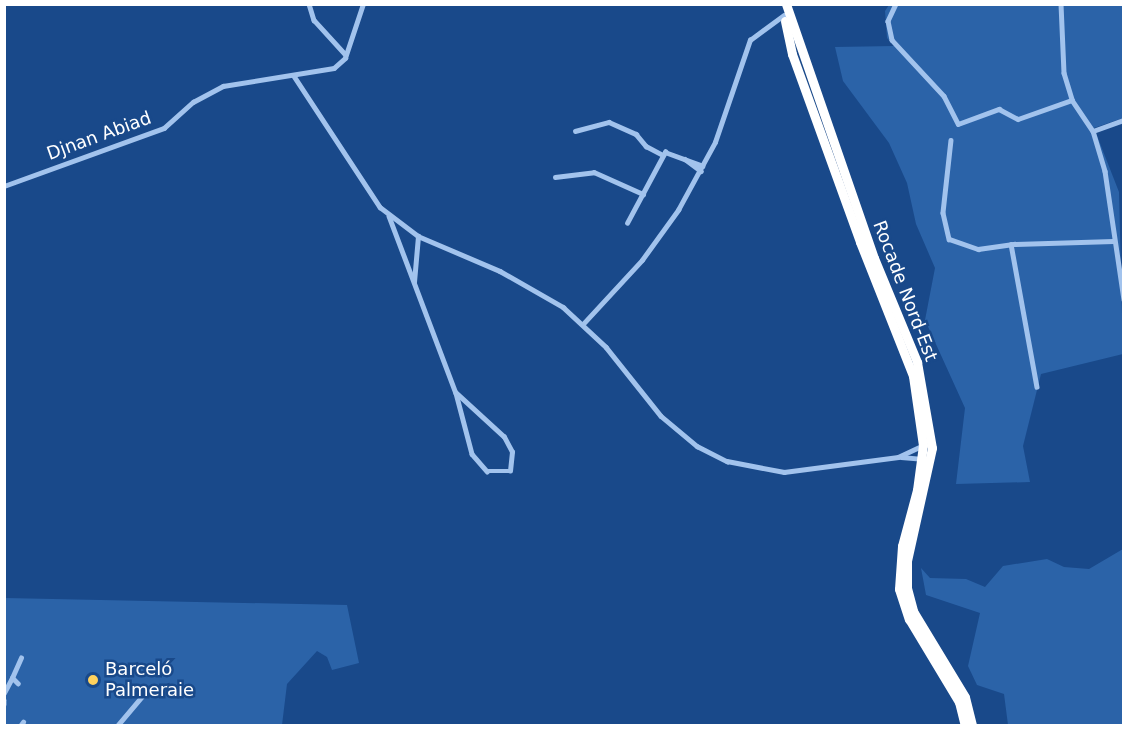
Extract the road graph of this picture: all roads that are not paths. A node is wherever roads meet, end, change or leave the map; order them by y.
1 (309, 4) edge
2 (363, 4) edge
3 (780, 4) edge
4 (786, 4) edge
5 (896, 4) edge
6 (1061, 4) edge
7 (783, 15) junction
8 (346, 55) junction
9 (294, 76) junction
10 (1072, 100) junction
11 (1124, 120) edge
12 (575, 131) dead end
13 (1093, 131) junction
14 (951, 140) dead end
15 (663, 154) junction
16 (702, 169) junction
17 (555, 177) dead end
18 (4, 186) edge
19 (643, 194) junction
20 (389, 216) junction
21 (627, 223) dead end
22 (418, 236) junction
23 (1113, 241) junction
24 (1011, 244) junction
25 (414, 285) junction
26 (1124, 300) edge
27 (584, 324) junction
28 (1037, 387) dead end
29 (456, 393) junction
30 (923, 445) junction
31 (898, 457) junction
32 (922, 459) junction
33 (21, 658) dead end
34 (12, 678) junction
35 (18, 684) dead end
36 (125, 688) dead end
37 (4, 693) edge
38 (117, 726) edge
39 (965, 726) edge
40 (972, 726) edge

1 - 8 street
2 - 8 street
3 - 7 highway, Rocade Nord-Est
4 - 40 highway, Rocade Nord-Est
5 - 10 street
6 - 10 street
7 - 16 street
7 - 30 highway, Rocade Nord-Est
8 - 9 street, Djnan Abiad
9 - 18 street, Djnan Abiad
9 - 20 street
10 - 13 street
11 - 13 street
12 - 15 street
13 - 23 street
14 - 24 street
15 - 16 street
15 - 19 street
16 - 27 street
17 - 19 street
19 - 21 street
20 - 22 street
20 - 25 street
22 - 25 street
22 - 27 street
23 - 24 street
23 - 26 street
24 - 28 street
25 - 29 street
27 - 31 street
29 - 29 street
30 - 31 street
30 - 32 highway, Rocade Nord-Est
31 - 32 street
32 - 39 highway, Rocade Nord-Est
33 - 34 street
34 - 35 street
34 - 37 street
36 - 38 street

